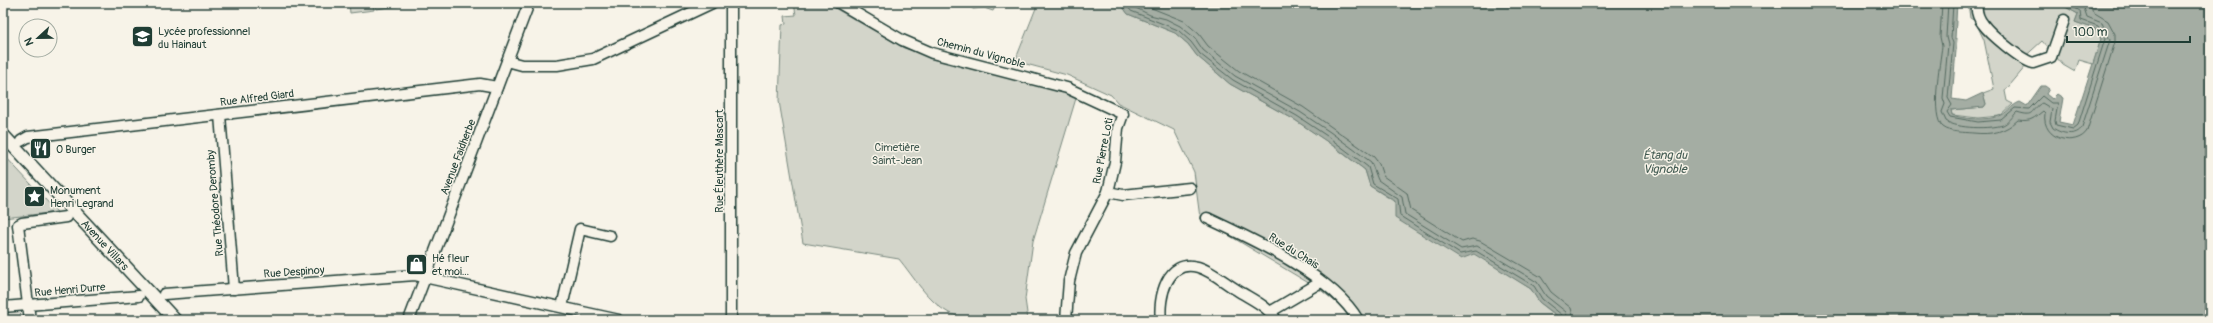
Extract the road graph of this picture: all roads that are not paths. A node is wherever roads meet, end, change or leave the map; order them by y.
1 (530, 3) edge
2 (712, 3) edge
3 (731, 3) edge
4 (839, 3) edge
5 (1977, 3) edge
6 (2064, 20) dead end
7 (508, 61) junction
8 (497, 87) junction
9 (1123, 114) joint
10 (220, 115) junction
11 (3, 135) edge
12 (21, 141) dead end
13 (1190, 188) dead end
14 (1108, 192) junction
15 (66, 217) dead end
16 (1207, 218) dead end
17 (610, 236) dead end
18 (425, 276) junction
19 (1320, 282) junction
20 (234, 289) junction
21 (164, 294) dead end
22 (139, 296) dead end
23 (28, 305) junction
24 (3, 307) edge
25 (562, 307) junction
26 (1273, 316) edge
27 (30, 320) edge
28 (175, 320) edge
29 (409, 320) edge
30 (619, 320) edge
31 (731, 320) edge
32 (1066, 320) edge
33 (1161, 320) edge
34 (1358, 320) edge

1 - 7 street, Avenue Faidherbe
2 - 7 street
3 - 31 street, Rue Éleuthère Mascart
4 - 9 street, Chemin du Vignoble
5 - 6 street
7 - 8 street, Avenue Faidherbe
8 - 10 street, Rue Alfred Giard
8 - 18 street, Avenue Faidherbe
9 - 14 street, Rue Pierre Loti
10 - 12 street, Rue Alfred Giard
10 - 20 street, Rue Théodore Deromby
11 - 28 main road, Avenue Villars
13 - 14 street, Rue Pierre Loti
14 - 32 street, Rue Pierre Loti
15 - 23 street
16 - 19 street, Rue du Chais
17 - 25 street
18 - 20 street, Rue Despinoy
18 - 25 street, Rue Despinoy
18 - 29 street, Avenue Faidherbe
19 - 26 street
19 - 34 street, Rue du Chais
20 - 21 street, Rue Despinoy
22 - 23 street, Rue Henri Durre
23 - 24 street, Rue Henri Durre
23 - 27 street
25 - 30 street, Rue Despinoy
26 - 33 street

